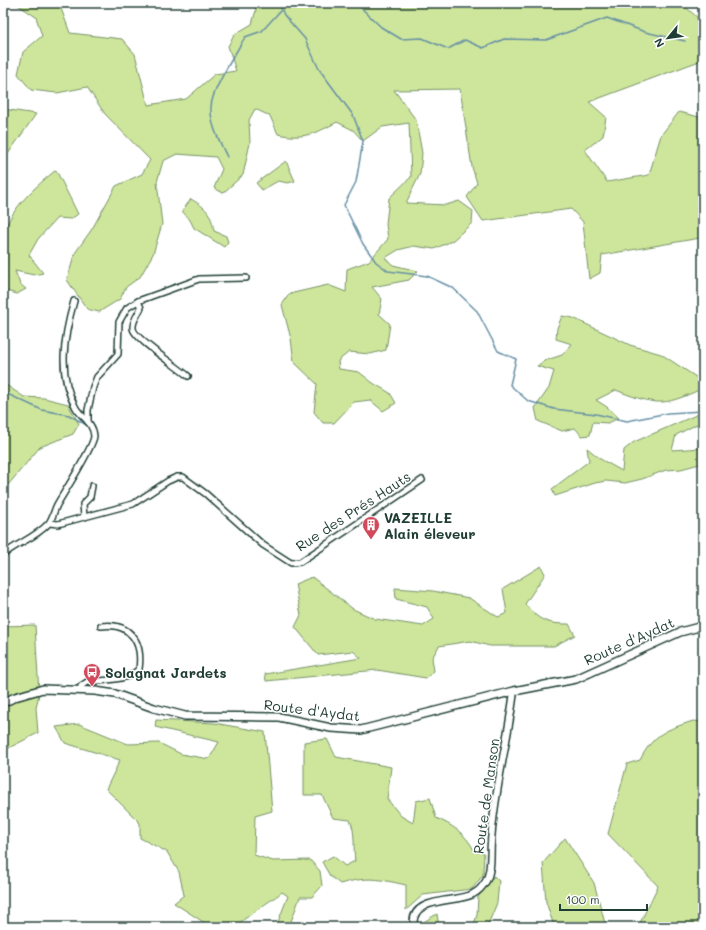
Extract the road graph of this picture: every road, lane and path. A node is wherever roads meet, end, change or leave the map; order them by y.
1 (246, 278) dead end
2 (138, 301) junction
3 (74, 302) dead end
4 (188, 376) dead end
5 (88, 422) junction
6 (422, 480) dead end
7 (92, 486) dead end
8 (84, 517) junction
9 (50, 523) junction
10 (3, 555) edge
11 (101, 626) dead end
12 (703, 626) edge
13 (80, 690) junction
14 (514, 691) junction
15 (3, 703) edge
16 (414, 927) edge

1 - 2 street
2 - 4 street
2 - 5 street
3 - 5 street
5 - 9 street
6 - 8 street, Rue des Prés Hauts
7 - 8 street
8 - 9 street, Rue des Prés Hauts
9 - 10 street
11 - 13 street
12 - 14 main road, Route d'Aydat
13 - 14 main road, Route d'Aydat
13 - 15 main road, Route d'Aydat
14 - 16 street, Route de Manson

